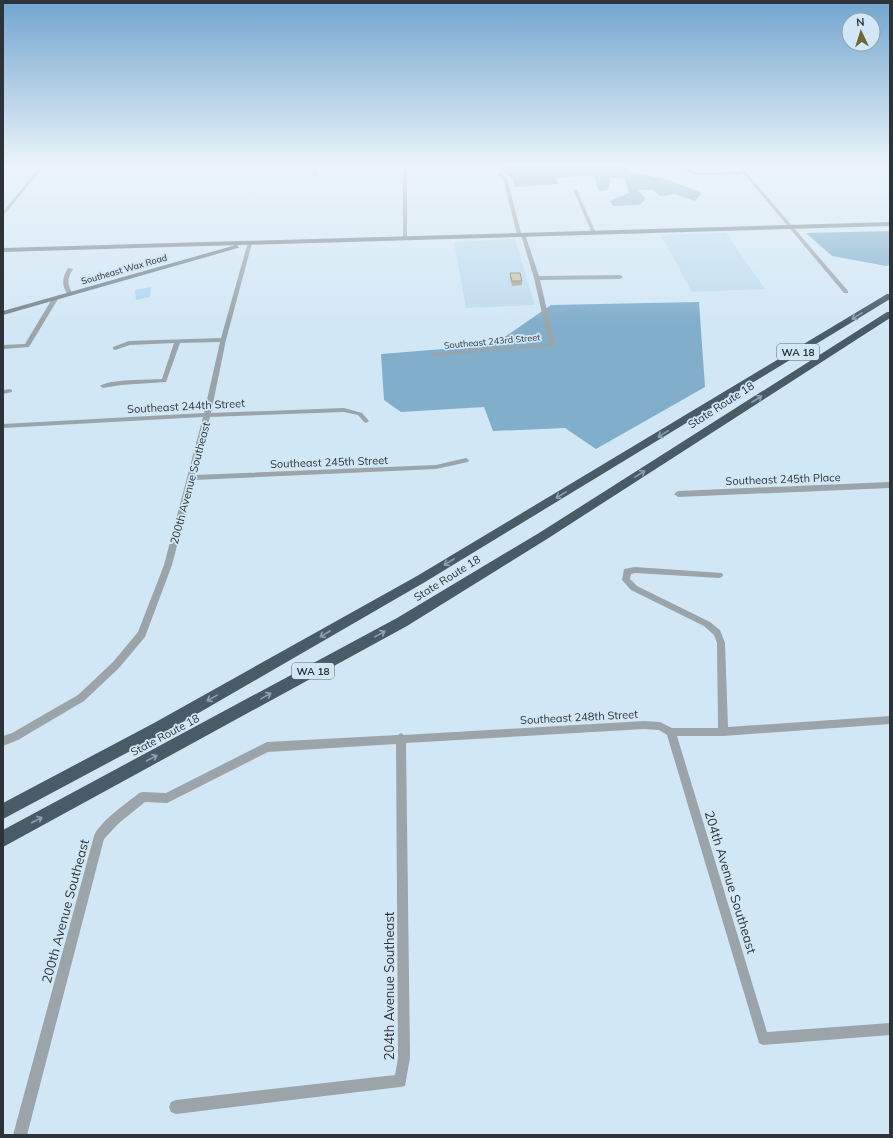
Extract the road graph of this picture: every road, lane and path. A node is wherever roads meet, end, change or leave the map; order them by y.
1 (405, 218) edge
2 (516, 218) edge
3 (587, 218) edge
4 (782, 218) edge
5 (890, 224) edge
6 (790, 227) junction
7 (593, 231) junction
8 (521, 234) junction
9 (405, 238) junction
10 (250, 243) junction
11 (3, 250) edge
12 (70, 269) dead end
13 (537, 278) junction
14 (620, 278) dead end
15 (846, 292) dead end
16 (70, 294) junction
17 (890, 296) edge
18 (56, 298) junction
19 (3, 313) edge
20 (890, 314) edge
21 (223, 340) junction
22 (178, 341) junction
23 (3, 347) edge
24 (115, 348) dead end
25 (434, 355) dead end
26 (103, 386) dead end
27 (207, 415) junction
28 (366, 421) dead end
29 (3, 426) edge
30 (466, 460) dead end
31 (191, 478) junction
32 (890, 485) edge
33 (678, 494) dead end
34 (719, 575) dead end
35 (890, 720) edge
36 (671, 732) junction
37 (723, 732) junction
38 (401, 738) junction
39 (3, 741) edge
40 (267, 747) joint
41 (3, 811) edge
42 (3, 839) edge
43 (890, 1029) edge
44 (176, 1107) dead end
45 (20, 1135) edge

1 - 9 street
2 - 8 street
3 - 7 street
4 - 6 street
5 - 6 main road
6 - 7 main road
6 - 15 street
7 - 8 main road
8 - 9 main road
8 - 13 street
9 - 10 main road
10 - 11 main road
10 - 16 main road, Southeast Wax Road
10 - 21 street, 200th Avenue Southeast
12 - 16 street
13 - 14 street
13 - 25 street, Southeast 243rd Street
16 - 18 main road, Southeast Wax Road
17 -> 41 highway, State Route 18 / WA 18
18 - 19 main road, Southeast Wax Road
18 - 23 street
42 -> 20 highway, State Route 18 / WA 18
21 - 22 street
21 - 27 street, 200th Avenue Southeast
22 - 24 street
22 - 26 street
27 - 28 street, Southeast 244th Street
27 - 29 street, Southeast 244th Street
27 - 31 street, 200th Avenue Southeast
30 - 31 street, Southeast 245th Street
31 - 39 street, 200th Avenue Southeast
32 - 33 street, Southeast 245th Place
34 - 37 street
35 - 37 street, Southeast 248th Street
36 - 37 street, Southeast 248th Street
36 - 38 street, Southeast 248th Street
36 - 43 street, 204th Avenue Southeast
38 - 40 street, Southeast 248th Street
38 - 44 street, 204th Avenue Southeast
40 - 45 street, 200th Avenue Southeast

